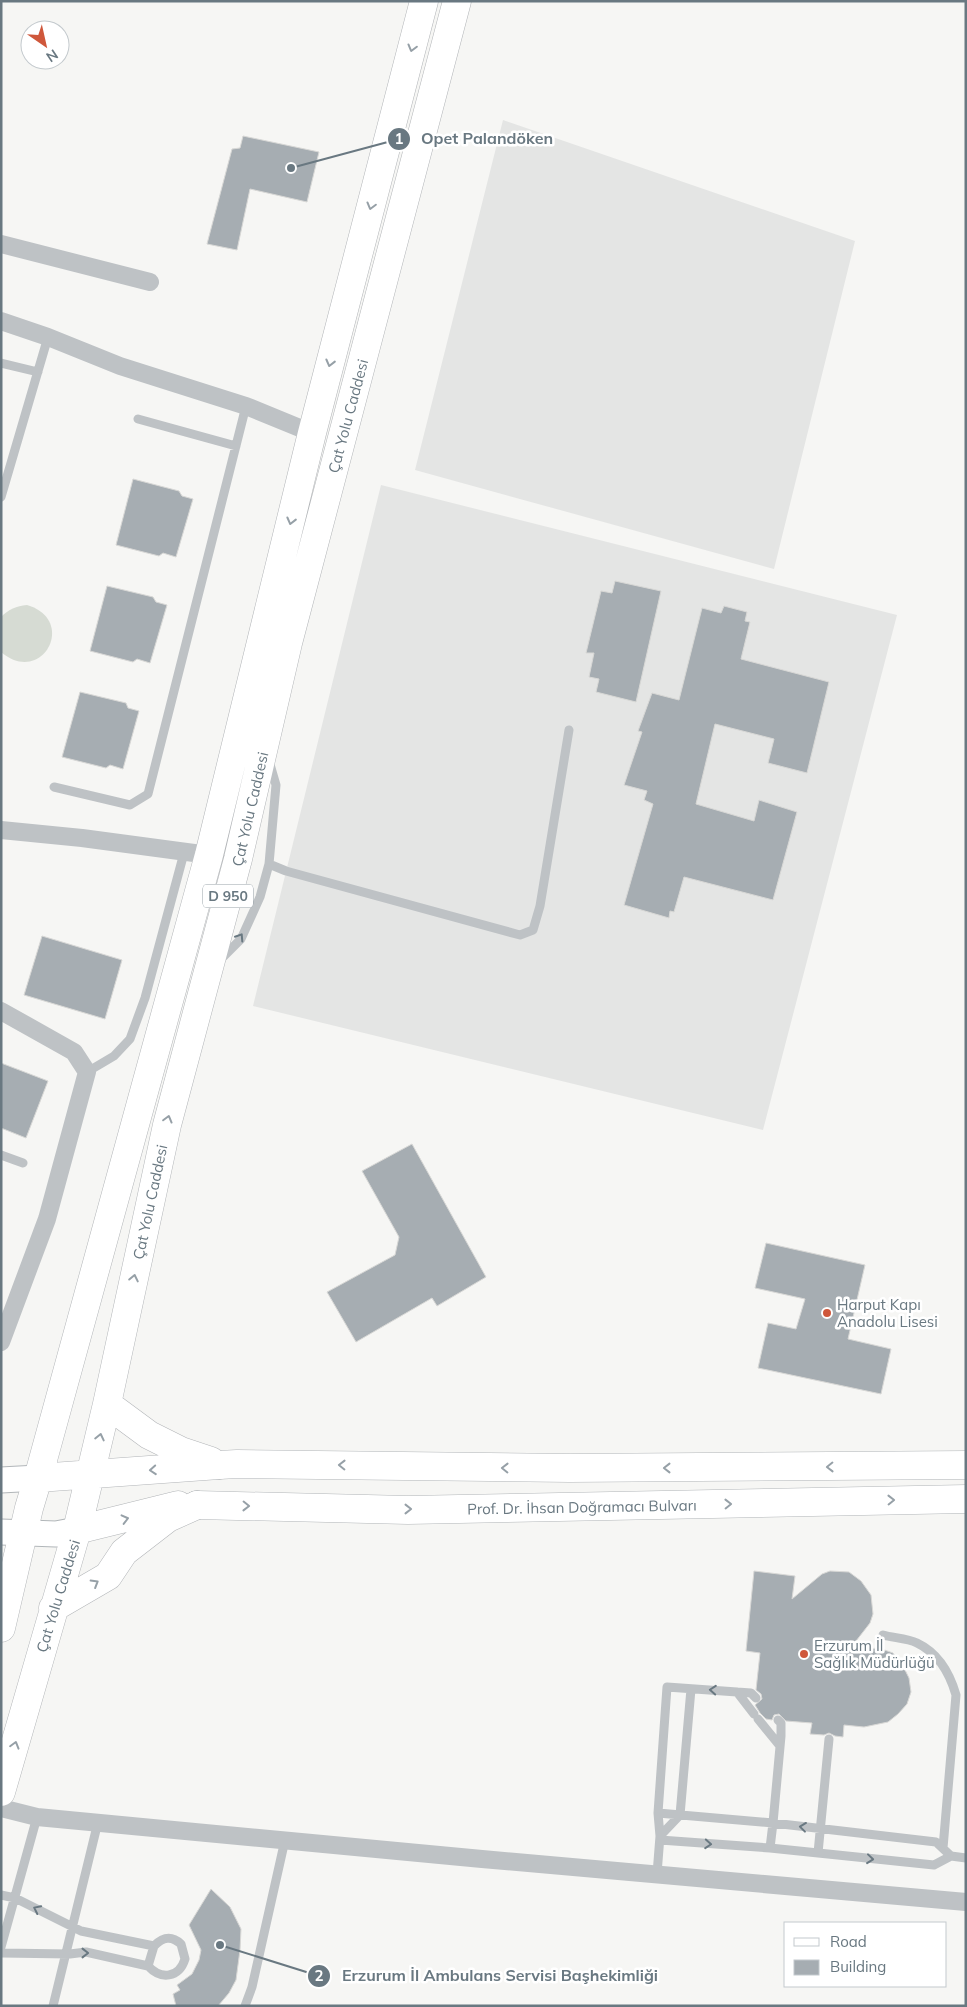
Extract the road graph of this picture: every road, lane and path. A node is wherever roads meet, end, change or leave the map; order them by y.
1 (424, 1) edge
2 (457, 1) edge
3 (1, 244) edge
4 (150, 282) dead end
5 (1, 321) edge
6 (48, 336) junction
7 (1, 363) edge
8 (38, 372) junction
9 (246, 406) junction
10 (138, 418) dead end
11 (312, 433) junction
12 (236, 446) junction
13 (1, 497) edge
14 (569, 730) dead end
15 (264, 746) junction
16 (54, 787) dead end
17 (1, 830) edge
18 (196, 854) junction
19 (269, 864) junction
20 (208, 973) junction
21 (1, 1011) edge
22 (87, 1072) junction
23 (1, 1155) edge
24 (23, 1163) dead end
25 (1, 1342) edge
26 (107, 1404) junction
27 (219, 1465) junction
28 (966, 1465) edge
29 (91, 1474) junction
30 (38, 1478) junction
31 (1, 1480) edge
32 (966, 1499) edge
33 (197, 1504) junction
34 (77, 1530) junction
35 (12, 1532) edge
36 (54, 1608) junction
37 (1, 1628) edge
38 (883, 1635) dead end
39 (691, 1689) junction
40 (737, 1692) junction
41 (756, 1698) dead end
42 (778, 1720) dead end
43 (829, 1740) dead end
44 (780, 1746) junction
45 (1, 1792) edge
46 (1, 1808) edge
47 (658, 1813) junction
48 (680, 1815) junction
49 (37, 1817) junction
50 (98, 1822) junction
51 (773, 1823) junction
52 (820, 1829) junction
53 (660, 1838) junction
54 (285, 1840) junction
55 (770, 1848) junction
56 (943, 1848) junction
57 (818, 1853) junction
58 (951, 1856) junction
59 (966, 1858) edge
60 (657, 1874) junction
61 (1, 1894) edge
62 (14, 1898) junction
63 (966, 1902) edge
64 (74, 1927) junction
65 (154, 1946) junction
66 (1, 1947) edge
67 (1, 1953) edge
68 (65, 1954) junction
69 (148, 1966) junction
70 (53, 2006) edge
71 (245, 2006) edge

1 -> 11 main road, Çat Yolu Caddesi / D 950
2 - 15 main road, Çat Yolu Caddesi / D 950
3 - 4 street
5 - 6 street
6 - 8 lane
6 - 9 street
7 - 8 lane
8 - 13 lane
9 - 11 street
9 - 12 lane
10 - 12 lane
11 -> 18 main road, Çat Yolu Caddesi / D 950
12 - 16 lane
14 - 19 lane
15 - 19 lane
15 - 20 main road, Çat Yolu Caddesi / D 950
17 - 18 street
18 - 22 lane
18 - 30 main road, Çat Yolu Caddesi / D 950
20 -> 19 lane
26 -> 20 main road, Çat Yolu Caddesi / D 950
21 - 22 street
22 - 25 street
23 - 24 lane
26 - 27 main road
29 -> 26 main road, Çat Yolu Caddesi / D 950
28 -> 27 main road
27 -> 29 main road
29 - 30 main road
29 - 34 main road, Çat Yolu Caddesi / D 950
30 - 31 main road
30 - 35 main road, Çat Yolu Caddesi / D 950
33 -> 32 main road, Prof. Dr. İhsan Doğramacı Bulvarı
34 -> 33 main road, Prof. Dr. İhsan Doğramacı Bulvarı
36 -> 33 main road
34 - 35 main road
34 - 36 main road, Çat Yolu Caddesi / D 950
35 - 37 main road, Çat Yolu Caddesi / D 950
45 -> 36 main road, Çat Yolu Caddesi / D 950
38 - 56 lane
40 -> 39 lane
39 - 47 lane
39 - 48 lane
40 - 41 lane
40 - 44 lane
42 - 44 lane
43 - 52 lane
44 - 51 lane
46 - 49 street
47 - 48 lane
47 - 53 lane
48 - 51 lane
48 - 53 lane
49 - 50 street
49 - 62 lane
50 - 54 street
50 - 64 lane
52 -> 51 lane
51 - 55 lane
52 - 56 lane
52 - 57 lane
53 -> 55 lane
53 - 60 lane
54 - 60 street
54 - 71 lane
55 - 57 lane
56 - 58 lane
57 -> 58 lane
58 - 59 lane
60 - 63 street
61 - 62 lane
64 -> 62 lane
62 - 66 lane
64 - 65 lane
64 - 68 lane
65 - 69 lane
65 - 69 lane
67 - 68 lane
68 -> 69 lane
68 - 70 lane

